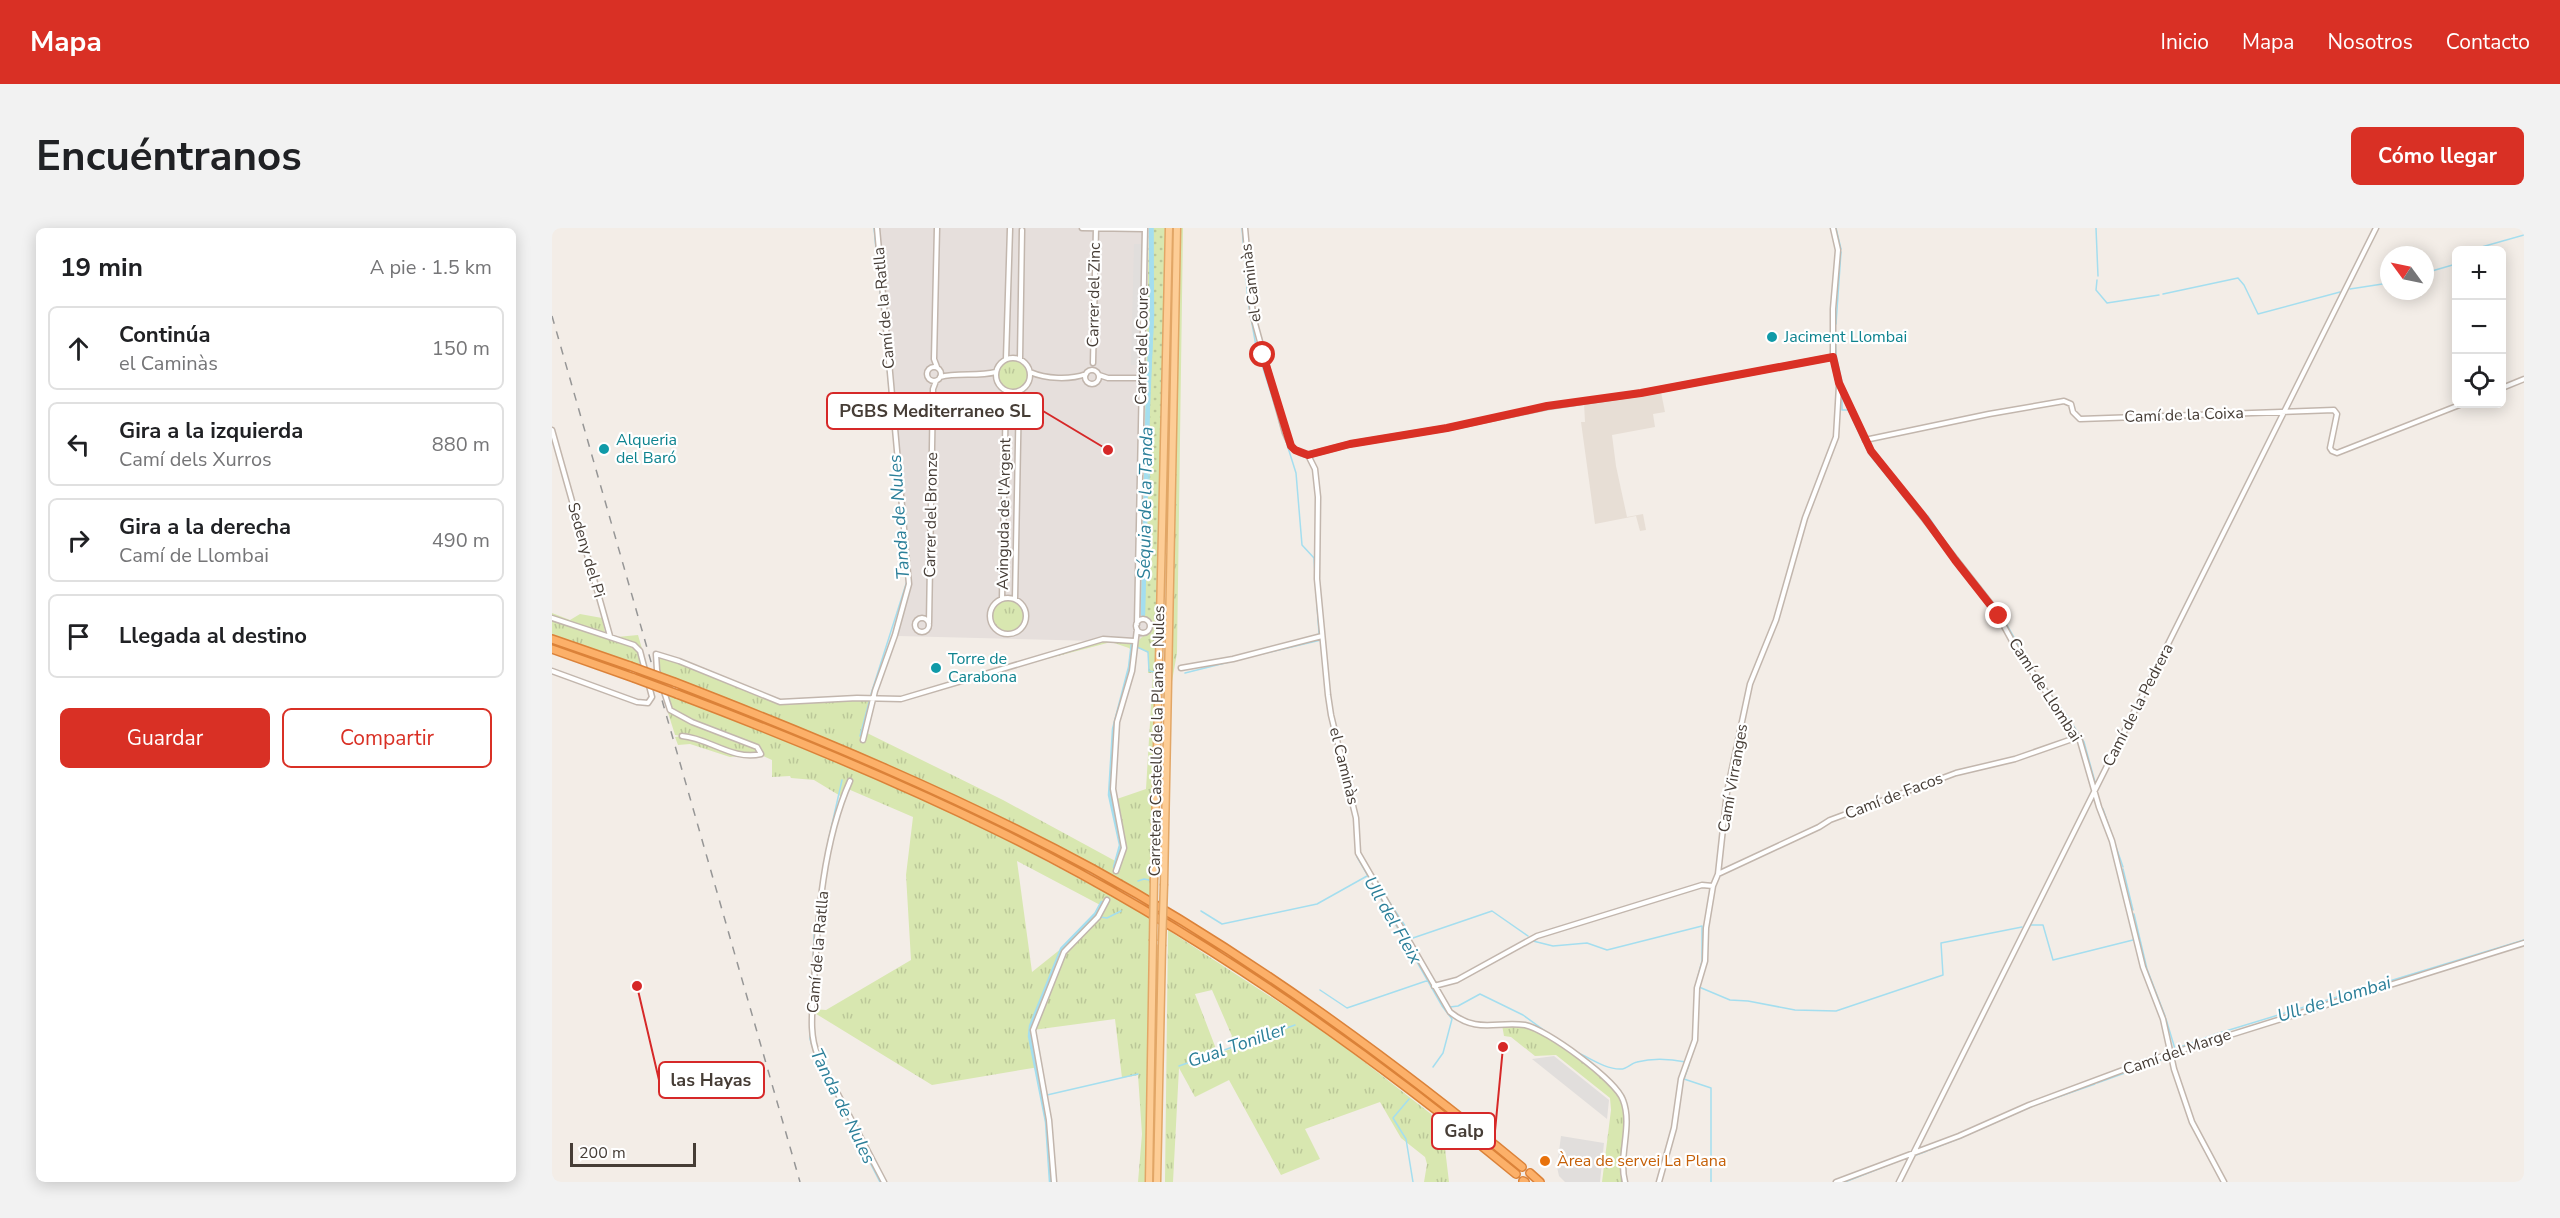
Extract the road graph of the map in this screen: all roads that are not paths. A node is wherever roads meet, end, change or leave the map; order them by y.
1 (877, 228) edge
2 (937, 228) edge
3 (1082, 228) edge
4 (1096, 228) edge
5 (1169, 228) edge
6 (1177, 228) edge
7 (1245, 228) edge
8 (1833, 228) edge
9 (2376, 228) edge
10 (1010, 229) edge
11 (1022, 229) edge
12 (1145, 229) edge
13 (1833, 357) junction
14 (934, 358) junction
15 (1006, 359) junction
16 (1020, 360) junction
17 (930, 368) junction
18 (938, 369) junction
19 (1090, 371) junction
20 (1030, 372) junction
21 (950, 374) junction
22 (996, 375) junction
23 (1099, 375) junction
24 (1040, 376) junction
25 (1077, 377) junction
26 (1108, 378) junction
27 (1141, 378) junction
28 (938, 379) junction
29 (2524, 379) edge
30 (930, 380) junction
31 (1030, 380) junction
32 (1099, 380) junction
33 (1086, 381) junction
34 (1839, 383) junction
35 (2506, 386) edge
36 (933, 389) junction
37 (1006, 392) junction
38 (1019, 392) junction
39 (2452, 408) edge
40 (2285, 411) junction
41 (552, 430) edge
42 (1865, 440) junction
43 (1308, 455) junction
44 (1002, 599) junction
45 (1015, 599) junction
46 (929, 606) junction
47 (1136, 607) junction
48 (922, 617) junction
49 (552, 618) edge
50 (1142, 619) junction
51 (929, 623) junction
52 (1137, 626) junction
53 (1144, 632) junction
54 (610, 636) junction
55 (1322, 636) junction
56 (552, 639) edge
57 (1134, 641) junction
58 (552, 649) edge
59 (1181, 668) dead end
60 (552, 670) edge
61 (873, 699) junction
62 (682, 736) dead end
63 (2078, 737) junction
64 (863, 740) dead end
65 (850, 780) dead end
66 (2094, 792) junction
67 (1116, 871) dead end
68 (1718, 874) junction
69 (1713, 886) junction
70 (1107, 900) dead end
71 (2524, 943) edge
72 (1434, 986) junction
73 (2172, 1053) junction
74 (1913, 1153) junction
75 (1522, 1167) dead end
76 (1530, 1173) dead end
77 (1516, 1174) dead end
78 (884, 1182) edge
79 (1054, 1182) edge
80 (1149, 1182) edge
81 (1158, 1182) edge
82 (1540, 1182) edge
83 (1625, 1182) edge
84 (1659, 1182) edge
85 (1836, 1182) edge
86 (1899, 1182) edge
87 (2224, 1182) edge

1 - 61 street, Camí de la Ratlla
2 - 14 street
3 - 4 street
4 - 12 street
4 - 19 street, Carrer del Zinc
5 - 80 main road, Carretera Castelló de la Plana - Nules, bridge
6 - 81 main road, Carretera Castelló de la Plana - Nules, bridge
7 - 43 street, el Caminàs
8 - 13 street, Camí de Llombai
9 - 40 street, Camí de la Pedrera
10 - 11 street
10 - 15 street
11 - 16 street
12 - 27 street, Carrer del Coure
13 - 34 street, Camí de Llombai
13 - 43 street
14 - 17 street
14 - 18 street
15 - 16 street
15 - 22 street
16 - 20 street
17 - 18 street
17 - 30 street, Carrer del Bronze
18 - 21 street
18 - 28 street
19 - 23 street
19 - 25 street
19 - 33 street
20 - 24 street
20 - 31 street
21 - 22 street
21 - 28 street
22 - 37 street
23 - 26 street
23 - 32 street
24 - 25 street
24 - 31 street
25 - 33 street
26 - 27 street
26 - 32 street
27 - 47 street, Carrer del Coure
28 - 30 street
28 - 36 street, Carrer del Bronze
29 - 35 street
30 - 36 street, Carrer del Bronze
31 - 38 street
32 - 33 street
34 - 42 street, Camí de Llombai
34 - 68 street, Camí Virranges
36 - 46 street, Carrer del Bronze
37 - 38 street
37 - 44 street, Avinguda de l'Argent
38 - 45 street, Avinguda de l'Argent
39 - 40 street, Camí de la Coixa
40 - 42 street, Camí de la Coixa
40 - 66 street, Camí de la Pedrera
41 - 54 street, Sedeny del Pi
42 - 63 street, Camí de Llombai
43 - 55 street, el Caminàs
44 - 45 street
44 - 45 street
46 - 48 street
46 - 51 street, Carrer del Bronze
47 - 50 street, Carrer del Coure
47 - 52 street, Carrer del Coure
48 - 51 street
48 - 51 street
49 - 54 street
50 - 52 street
50 - 53 street, Carrer del Coure
52 - 53 street
52 - 57 street
53 - 57 street
54 - 60 street
55 - 59 street
55 - 72 street, el Caminàs
56 - 75 highway, bridge
57 - 61 street
57 - 67 street
58 - 77 highway, bridge
61 - 62 street
61 - 64 street, Camí de la Ratlla
63 - 66 street, Camí de Llombai
63 - 68 street, Camí de Facos
65 - 78 street, Camí de la Ratlla
66 - 73 street, Camí de Llombai
66 - 74 street, Camí de la Pedrera
68 - 69 street, Camí Virranges
69 - 72 street
69 - 84 street, Camí Virranges
70 - 79 street
71 - 73 street, Camí del Marge
72 - 83 street, el Caminàs
73 - 74 street, Camí del Marge
73 - 87 street, Camí de Llombai
74 - 85 street, Camí del Marge
74 - 86 street, Camí de la Pedrera
76 - 82 highway

